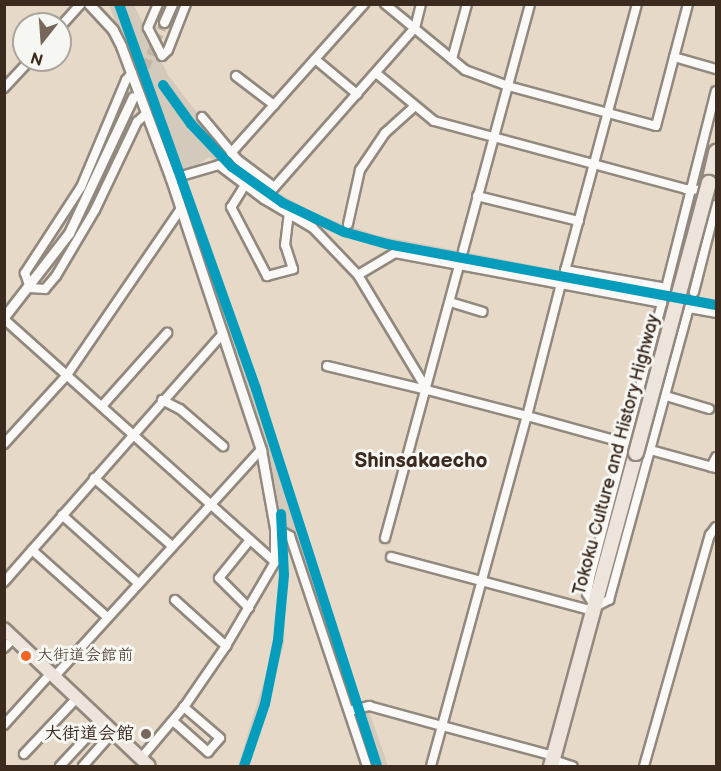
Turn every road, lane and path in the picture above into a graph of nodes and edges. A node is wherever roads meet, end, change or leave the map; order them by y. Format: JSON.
{"nodes":[{"id":1,"x":89,"y":4,"type":"edge"},
{"id":2,"x":158,"y":4,"type":"edge"},
{"id":3,"x":172,"y":4,"type":"edge"},
{"id":4,"x":186,"y":4,"type":"edge"},
{"id":5,"x":364,"y":4,"type":"edge"},
{"id":6,"x":385,"y":4,"type":"edge"},
{"id":7,"x":421,"y":4,"type":"edge"},
{"id":8,"x":467,"y":4,"type":"edge"},
{"id":9,"x":530,"y":4,"type":"edge"},
{"id":10,"x":688,"y":4,"type":"edge"},
{"id":11,"x":635,"y":5,"type":"edge"},
{"id":12,"x":164,"y":22,"type":"tunnel mouth"},
{"id":13,"x":415,"y":28,"type":"junction"},
{"id":14,"x":674,"y":57,"type":"junction"},
{"id":15,"x":315,"y":59,"type":"junction"},
{"id":16,"x":452,"y":59,"type":"junction"},
{"id":17,"x":717,"y":69,"type":"edge"},
{"id":18,"x":19,"y":72,"type":"edge"},
{"id":19,"x":132,"y":73,"type":"junction"},
{"id":20,"x":375,"y":73,"type":"junction"},
{"id":21,"x":236,"y":76,"type":"dead end"},
{"id":22,"x":508,"y":86,"type":"junction"},
{"id":23,"x":4,"y":88,"type":"edge"},
{"id":24,"x":717,"y":91,"type":"edge"},
{"id":25,"x":357,"y":94,"type":"junction"},
{"id":26,"x":133,"y":97,"type":"tunnel mouth"},
{"id":27,"x":274,"y":105,"type":"junction"},
{"id":28,"x":415,"y":106,"type":"junction"},
{"id":29,"x":147,"y":113,"type":"junction"},
{"id":30,"x":609,"y":113,"type":"junction"},
{"id":31,"x":202,"y":117,"type":"dead end"},
{"id":32,"x":493,"y":136,"type":"junction"},
{"id":33,"x":717,"y":152,"type":"edge"},
{"id":34,"x":231,"y":153,"type":"junction"},
{"id":35,"x":595,"y":164,"type":"junction"},
{"id":36,"x":171,"y":179,"type":"junction"},
{"id":37,"x":245,"y":185,"type":"junction"},
{"id":38,"x":274,"y":187,"type":"junction"},
{"id":39,"x":692,"y":187,"type":"junction"},
{"id":40,"x":713,"y":187,"type":"edge"},
{"id":41,"x":477,"y":196,"type":"junction"},
{"id":42,"x":264,"y":199,"type":"junction"},
{"id":43,"x":717,"y":205,"type":"edge"},
{"id":44,"x":180,"y":210,"type":"junction"},
{"id":45,"x":289,"y":214,"type":"junction"},
{"id":46,"x":579,"y":221,"type":"junction"},
{"id":47,"x":348,"y":224,"type":"dead end"},
{"id":48,"x":464,"y":251,"type":"dead end"},
{"id":49,"x":459,"y":265,"type":"junction"},
{"id":50,"x":671,"y":267,"type":"junction"},
{"id":51,"x":699,"y":274,"type":"junction"},
{"id":52,"x":358,"y":275,"type":"junction"},
{"id":53,"x":561,"y":284,"type":"junction"},
{"id":54,"x":30,"y":288,"type":"junction"},
{"id":55,"x":694,"y":292,"type":"dead end"},
{"id":56,"x":450,"y":302,"type":"junction"},
{"id":57,"x":483,"y":312,"type":"dead end"},
{"id":58,"x":717,"y":313,"type":"edge"},
{"id":59,"x":4,"y":318,"type":"edge"},
{"id":60,"x":656,"y":324,"type":"junction"},
{"id":61,"x":683,"y":330,"type":"junction"},
{"id":62,"x":167,"y":333,"type":"dead end"},
{"id":63,"x":223,"y":334,"type":"junction"},
{"id":64,"x":327,"y":366,"type":"dead end"},
{"id":65,"x":67,"y":375,"type":"junction"},
{"id":66,"x":427,"y":390,"type":"junction"},
{"id":67,"x":666,"y":396,"type":"junction"},
{"id":68,"x":162,"y":400,"type":"junction"},
{"id":69,"x":102,"y":406,"type":"junction"},
{"id":70,"x":709,"y":409,"type":"dead end"},
{"id":71,"x":527,"y":416,"type":"junction"},
{"id":72,"x":133,"y":434,"type":"junction"},
{"id":73,"x":625,"y":441,"type":"junction"},
{"id":74,"x":4,"y":444,"type":"edge"},
{"id":75,"x":223,"y":446,"type":"dead end"},
{"id":76,"x":261,"y":450,"type":"junction"},
{"id":77,"x":653,"y":450,"type":"junction"},
{"id":78,"x":717,"y":457,"type":"edge"},
{"id":79,"x":714,"y":469,"type":"edge"},
{"id":80,"x":94,"y":478,"type":"junction"},
{"id":81,"x":210,"y":503,"type":"junction"},
{"id":82,"x":62,"y":515,"type":"junction"},
{"id":83,"x":717,"y":527,"type":"edge"},
{"id":84,"x":275,"y":528,"type":"junction"},
{"id":85,"x":385,"y":538,"type":"dead end"},
{"id":86,"x":250,"y":540,"type":"junction"},
{"id":87,"x":171,"y":546,"type":"junction"},
{"id":88,"x":32,"y":550,"type":"junction"},
{"id":89,"x":391,"y":557,"type":"dead end"},
{"id":90,"x":275,"y":562,"type":"junction"},
{"id":91,"x":482,"y":579,"type":"junction"},
{"id":92,"x":4,"y":582,"type":"edge"},
{"id":93,"x":138,"y":582,"type":"junction"},
{"id":94,"x":175,"y":600,"type":"dead end"},
{"id":95,"x":249,"y":608,"type":"junction"},
{"id":96,"x":594,"y":609,"type":"junction"},
{"id":97,"x":107,"y":617,"type":"junction"},
{"id":98,"x":4,"y":629,"type":"edge"},
{"id":99,"x":14,"y":638,"type":"junction"},
{"id":100,"x":226,"y":646,"type":"junction"},
{"id":101,"x":4,"y":648,"type":"edge"},
{"id":102,"x":53,"y":675,"type":"junction"},
{"id":103,"x":77,"y":698,"type":"junction"},
{"id":104,"x":184,"y":707,"type":"junction"},
{"id":105,"x":349,"y":711,"type":"junction"},
{"id":106,"x":102,"y":721,"type":"junction"},
{"id":107,"x":173,"y":721,"type":"junction"},
{"id":108,"x":4,"y":725,"type":"edge"},
{"id":109,"x":442,"y":726,"type":"junction"},
{"id":110,"x":113,"y":732,"type":"junction"},
{"id":111,"x":24,"y":754,"type":"dead end"},
{"id":112,"x":553,"y":761,"type":"edge"},
{"id":113,"x":145,"y":762,"type":"edge"},
{"id":114,"x":60,"y":766,"type":"edge"},
{"id":115,"x":83,"y":766,"type":"edge"},
{"id":116,"x":368,"y":766,"type":"edge"},
{"id":117,"x":431,"y":766,"type":"edge"},
{"id":118,"x":572,"y":766,"type":"edge"},
{"id":119,"x":644,"y":766,"type":"edge"}],
"edges":[{"from":1,"to":19,"type":"street"},
{"from":2,"to":4,"type":"street"},
{"from":3,"to":12,"type":"street"},
{"from":5,"to":15,"type":"street"},
{"from":6,"to":13,"type":"street"},
{"from":7,"to":13,"type":"street"},
{"from":8,"to":16,"type":"street"},
{"from":9,"to":22,"type":"street"},
{"from":10,"to":14,"type":"street"},
{"from":11,"to":30,"type":"street"},
{"from":13,"to":16,"type":"street"},
{"from":13,"to":20,"type":"street"},
{"from":14,"to":17,"type":"street"},
{"from":14,"to":30,"type":"street"},
{"from":15,"to":25,"type":"street"},
{"from":15,"to":27,"type":"street"},
{"from":16,"to":22,"type":"street"},
{"from":18,"to":23,"type":"street"},
{"from":19,"to":29,"type":"street"},
{"from":19,"to":54,"type":"street"},
{"from":20,"to":25,"type":"street"},
{"from":20,"to":28,"type":"street"},
{"from":21,"to":27,"type":"street"},
{"from":22,"to":30,"type":"street"},
{"from":22,"to":32,"type":"street"},
{"from":24,"to":39,"type":"street"},
{"from":25,"to":38,"type":"street"},
{"from":26,"to":54,"type":"street"},
{"from":27,"to":34,"type":"street"},
{"from":28,"to":32,"type":"street"},
{"from":28,"to":47,"type":"street"},
{"from":29,"to":36,"type":"street"},
{"from":29,"to":54,"type":"street"},
{"from":30,"to":35,"type":"street"},
{"from":31,"to":34,"type":"street"},
{"from":32,"to":35,"type":"street"},
{"from":32,"to":41,"type":"street"},
{"from":33,"to":40,"type":"highway","name":"Tokoku Culture and History Highway"},
{"from":34,"to":38,"type":"street"},
{"from":35,"to":39,"type":"street"},
{"from":35,"to":46,"type":"street"},
{"from":36,"to":37,"type":"street"},
{"from":36,"to":44,"type":"street"},
{"from":37,"to":42,"type":"street"},
{"from":37,"to":45,"type":"street"},
{"from":38,"to":42,"type":"street"},
{"from":39,"to":40,"type":"street"},
{"from":39,"to":50,"type":"street"},
{"from":40,"to":96,"type":"highway","name":"Tokoku Culture and History Highway","bridge":true},
{"from":41,"to":46,"type":"street"},
{"from":41,"to":48,"type":"street"},
{"from":42,"to":45,"type":"street"},
{"from":43,"to":51,"type":"street"},
{"from":44,"to":63,"type":"street"},
{"from":44,"to":65,"type":"street"},
{"from":45,"to":52,"type":"street"},
{"from":46,"to":50,"type":"street"},
{"from":49,"to":52,"type":"street"},
{"from":49,"to":53,"type":"street"},
{"from":49,"to":56,"type":"street"},
{"from":50,"to":51,"type":"street"},
{"from":51,"to":55,"type":"street"},
{"from":52,"to":66,"type":"street"},
{"from":53,"to":60,"type":"street"},
{"from":53,"to":71,"type":"street"},
{"from":54,"to":59,"type":"street"},
{"from":56,"to":57,"type":"street"},
{"from":56,"to":66,"type":"street"},
{"from":58,"to":61,"type":"street"},
{"from":59,"to":65,"type":"street"},
{"from":60,"to":61,"type":"street"},
{"from":60,"to":73,"type":"street"},
{"from":61,"to":67,"type":"street"},
{"from":62,"to":69,"type":"street"},
{"from":63,"to":68,"type":"street"},
{"from":63,"to":76,"type":"street"},
{"from":64,"to":66,"type":"street"},
{"from":65,"to":69,"type":"street"},
{"from":65,"to":74,"type":"street"},
{"from":66,"to":71,"type":"street"},
{"from":66,"to":85,"type":"street"},
{"from":67,"to":70,"type":"street"},
{"from":67,"to":77,"type":"street"},
{"from":68,"to":72,"type":"street"},
{"from":68,"to":75,"type":"street"},
{"from":69,"to":72,"type":"street"},
{"from":71,"to":73,"type":"street"},
{"from":71,"to":91,"type":"street"},
{"from":72,"to":80,"type":"street"},
{"from":72,"to":81,"type":"street"},
{"from":73,"to":77,"type":"street"},
{"from":73,"to":96,"type":"street"},
{"from":76,"to":81,"type":"street"},
{"from":76,"to":84,"type":"street"},
{"from":77,"to":79,"type":"street"},
{"from":77,"to":96,"type":"street"},
{"from":78,"to":79,"type":"street"},
{"from":80,"to":82,"type":"street"},
{"from":80,"to":87,"type":"street"},
{"from":81,"to":86,"type":"street"},
{"from":81,"to":87,"type":"street"},
{"from":82,"to":88,"type":"street"},
{"from":82,"to":93,"type":"street"},
{"from":83,"to":119,"type":"street"},
{"from":84,"to":90,"type":"street"},
{"from":84,"to":105,"type":"street"},
{"from":86,"to":90,"type":"street"},
{"from":86,"to":95,"type":"street"},
{"from":87,"to":93,"type":"street"},
{"from":88,"to":92,"type":"street"},
{"from":88,"to":97,"type":"street"},
{"from":89,"to":91,"type":"street"},
{"from":90,"to":95,"type":"street"},
{"from":91,"to":96,"type":"street"},
{"from":91,"to":109,"type":"street"},
{"from":93,"to":97,"type":"street"},
{"from":94,"to":100,"type":"street"},
{"from":95,"to":100,"type":"street"},
{"from":96,"to":112,"type":"highway","name":"Tokoku Culture and History Highway"},
{"from":97,"to":102,"type":"street"},
{"from":98,"to":99,"type":"main road"},
{"from":99,"to":101,"type":"street"},
{"from":99,"to":102,"type":"main road"},
{"from":100,"to":104,"type":"street"},
{"from":102,"to":103,"type":"main road"},
{"from":102,"to":108,"type":"street"},
{"from":103,"to":106,"type":"main road"},
{"from":103,"to":111,"type":"street"},
{"from":104,"to":107,"type":"street"},
{"from":104,"to":107,"type":"street"},
{"from":105,"to":109,"type":"street"},
{"from":105,"to":116,"type":"street"},
{"from":106,"to":110,"type":"main road"},
{"from":106,"to":114,"type":"street"},
{"from":107,"to":113,"type":"street"},
{"from":109,"to":112,"type":"street"},
{"from":109,"to":117,"type":"street"},
{"from":110,"to":113,"type":"main road"},
{"from":110,"to":115,"type":"street"},
{"from":112,"to":118,"type":"street"}]}
